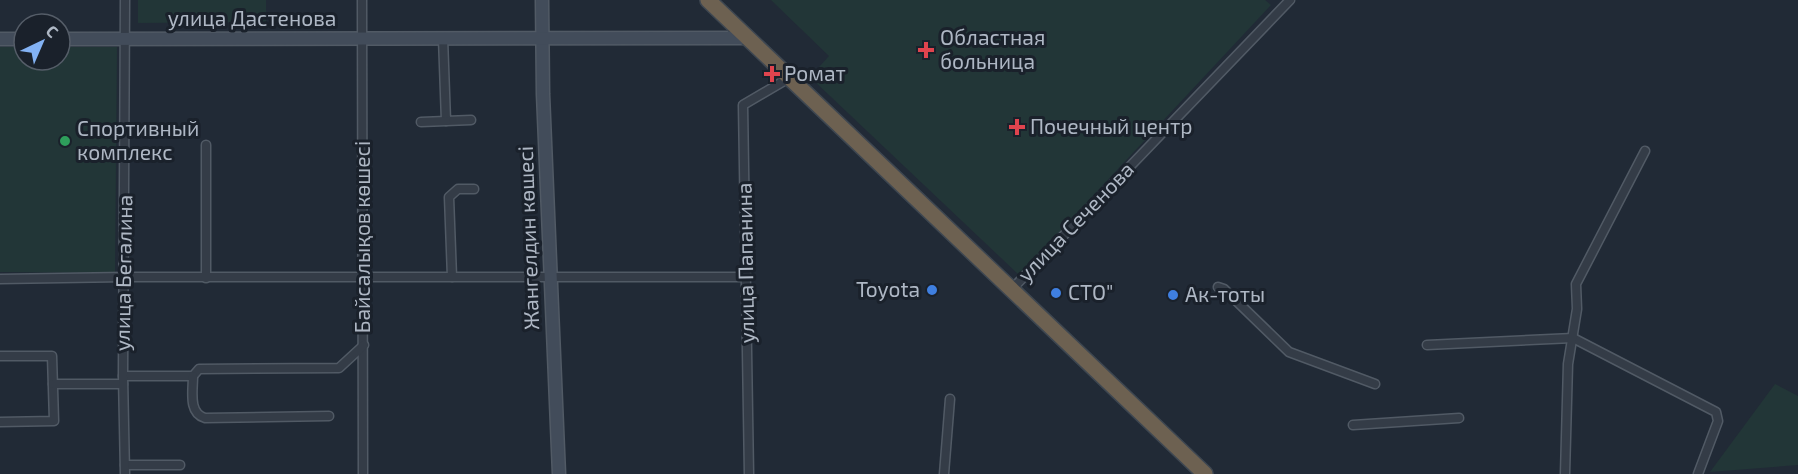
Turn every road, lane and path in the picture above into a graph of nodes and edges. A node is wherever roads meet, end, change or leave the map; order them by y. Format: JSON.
{"nodes":[{"id":1,"x":125,"y":0,"type":"edge"},
{"id":2,"x":362,"y":0,"type":"edge"},
{"id":3,"x":542,"y":0,"type":"edge"},
{"id":4,"x":708,"y":0,"type":"edge"},
{"id":5,"x":1290,"y":0,"type":"edge"},
{"id":6,"x":544,"y":37,"type":"junction"},
{"id":7,"x":443,"y":38,"type":"junction"},
{"id":8,"x":747,"y":38,"type":"junction"},
{"id":9,"x":72,"y":39,"type":"edge"},
{"id":10,"x":126,"y":39,"type":"junction"},
{"id":11,"x":362,"y":39,"type":"junction"},
{"id":12,"x":789,"y":78,"type":"junction"},
{"id":13,"x":471,"y":120,"type":"dead end"},
{"id":14,"x":446,"y":121,"type":"junction"},
{"id":15,"x":421,"y":122,"type":"dead end"},
{"id":16,"x":206,"y":145,"type":"dead end"},
{"id":17,"x":1645,"y":151,"type":"dead end"},
{"id":18,"x":474,"y":189,"type":"dead end"},
{"id":19,"x":747,"y":276,"type":"junction"},
{"id":20,"x":125,"y":277,"type":"junction"},
{"id":21,"x":452,"y":277,"type":"junction"},
{"id":22,"x":550,"y":277,"type":"junction"},
{"id":23,"x":207,"y":278,"type":"junction"},
{"id":24,"x":364,"y":278,"type":"junction"},
{"id":25,"x":0,"y":279,"type":"edge"},
{"id":26,"x":1218,"y":287,"type":"dead end"},
{"id":27,"x":1013,"y":288,"type":"junction"},
{"id":28,"x":1573,"y":338,"type":"junction"},
{"id":29,"x":364,"y":345,"type":"junction"},
{"id":30,"x":1427,"y":345,"type":"dead end"},
{"id":31,"x":0,"y":356,"type":"edge"},
{"id":32,"x":193,"y":376,"type":"junction"},
{"id":33,"x":123,"y":380,"type":"junction"},
{"id":34,"x":53,"y":384,"type":"junction"},
{"id":35,"x":1375,"y":384,"type":"dead end"},
{"id":36,"x":950,"y":399,"type":"dead end"},
{"id":37,"x":329,"y":416,"type":"dead end"},
{"id":38,"x":1459,"y":418,"type":"dead end"},
{"id":39,"x":0,"y":422,"type":"edge"},
{"id":40,"x":1353,"y":425,"type":"dead end"},
{"id":41,"x":1168,"y":437,"type":"junction"},
{"id":42,"x":180,"y":465,"type":"dead end"},
{"id":43,"x":125,"y":469,"type":"edge"},
{"id":44,"x":363,"y":474,"type":"edge"},
{"id":45,"x":558,"y":474,"type":"edge"},
{"id":46,"x":749,"y":474,"type":"edge"},
{"id":47,"x":944,"y":474,"type":"edge"},
{"id":48,"x":1189,"y":474,"type":"edge"},
{"id":49,"x":1205,"y":474,"type":"edge"},
{"id":50,"x":1565,"y":474,"type":"edge"},
{"id":51,"x":1698,"y":474,"type":"edge"}],
"edges":[{"from":1,"to":10,"type":"street","name":"улица Бегалина"},
{"from":2,"to":11,"type":"street","name":"Байсалықов көшесі"},
{"from":3,"to":6,"type":"street","name":"Жангелдин көшесі"},
{"from":4,"to":8,"type":"highway"},
{"from":5,"to":27,"type":"street","name":"улица Сеченова"},
{"from":6,"to":7,"type":"street","name":"улица Дастенова"},
{"from":6,"to":8,"type":"street","name":"улица Дастенова"},
{"from":6,"to":22,"type":"street","name":"Жангелдин көшесі"},
{"from":7,"to":11,"type":"street","name":"улица Дастенова"},
{"from":7,"to":14,"type":"street"},
{"from":8,"to":12,"type":"highway"},
{"from":9,"to":10,"type":"street","name":"улица Дастенова"},
{"from":10,"to":11,"type":"street","name":"улица Дастенова"},
{"from":10,"to":20,"type":"street","name":"улица Бегалина"},
{"from":11,"to":24,"type":"street","name":"Байсалықов көшесі"},
{"from":12,"to":19,"type":"street","name":"улица Папанина"},
{"from":12,"to":27,"type":"highway"},
{"from":13,"to":14,"type":"street"},
{"from":14,"to":15,"type":"street"},
{"from":16,"to":23,"type":"street"},
{"from":17,"to":28,"type":"street"},
{"from":18,"to":21,"type":"street"},
{"from":19,"to":22,"type":"street"},
{"from":19,"to":46,"type":"street","name":"улица Папанина"},
{"from":20,"to":23,"type":"street"},
{"from":20,"to":25,"type":"street"},
{"from":20,"to":33,"type":"street","name":"улица Бегалина"},
{"from":21,"to":22,"type":"street"},
{"from":21,"to":24,"type":"street"},
{"from":22,"to":45,"type":"street","name":"Жангелдин көшесі"},
{"from":23,"to":24,"type":"street"},
{"from":24,"to":29,"type":"street","name":"Байсалықов көшесі"},
{"from":26,"to":35,"type":"street"},
{"from":27,"to":41,"type":"highway"},
{"from":28,"to":30,"type":"street"},
{"from":28,"to":50,"type":"street"},
{"from":28,"to":51,"type":"street"},
{"from":29,"to":32,"type":"street"},
{"from":29,"to":44,"type":"street","name":"Байсалықов көшесі"},
{"from":31,"to":34,"type":"street"},
{"from":32,"to":33,"type":"street"},
{"from":32,"to":37,"type":"street"},
{"from":33,"to":34,"type":"street"},
{"from":33,"to":43,"type":"street","name":"улица Бегалина"},
{"from":34,"to":39,"type":"street"},
{"from":36,"to":47,"type":"street"},
{"from":38,"to":40,"type":"street"},
{"from":41,"to":48,"type":"highway"},
{"from":41,"to":49,"type":"highway"},
{"from":42,"to":43,"type":"street"}]}
